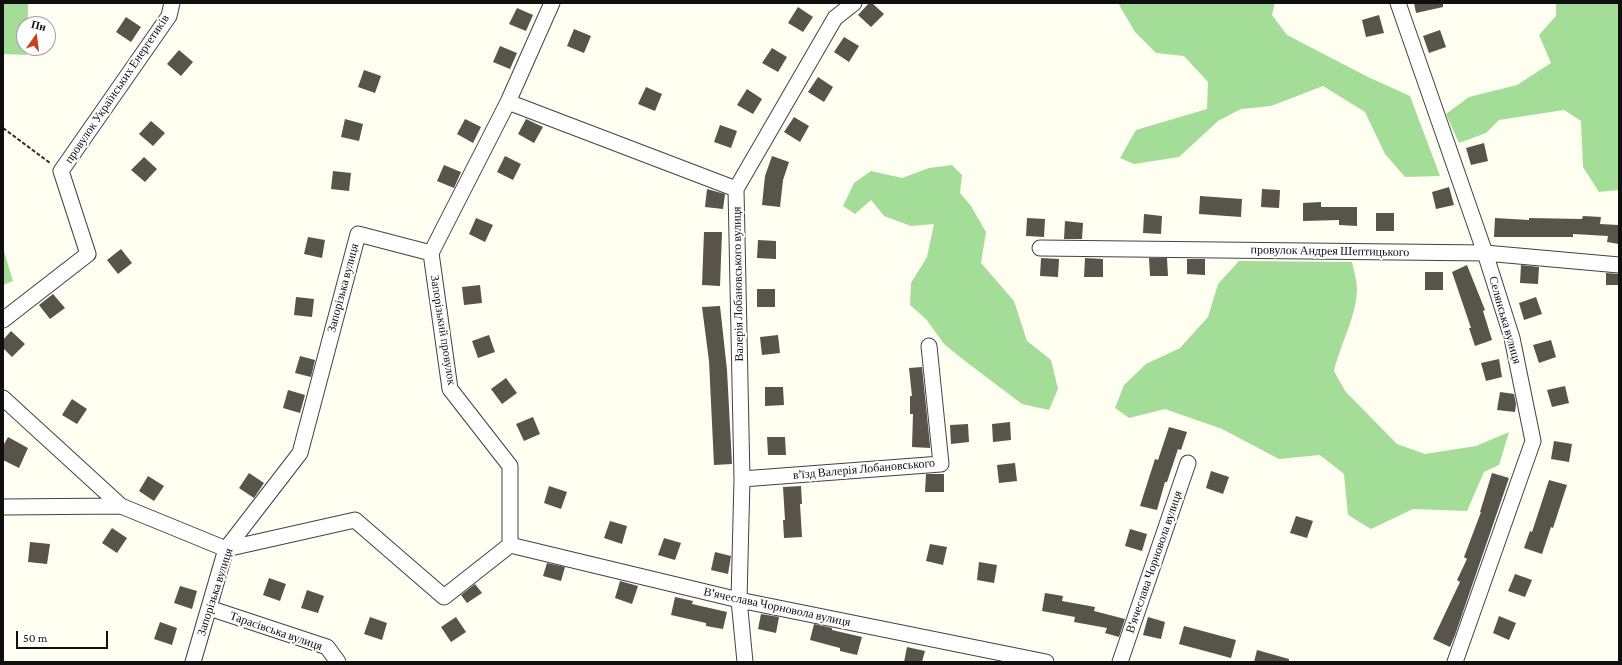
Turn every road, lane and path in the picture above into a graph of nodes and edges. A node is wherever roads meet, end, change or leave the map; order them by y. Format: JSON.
{"nodes":[{"id":1,"x":172,"y":3,"type":"edge"},
{"id":2,"x":552,"y":3,"type":"edge"},
{"id":3,"x":854,"y":3,"type":"edge"},
{"id":4,"x":1398,"y":3,"type":"edge"},
{"id":5,"x":508,"y":102,"type":"junction"},
{"id":6,"x":3,"y":128,"type":"edge"},
{"id":7,"x":61,"y":171,"type":"junction"},
{"id":8,"x":736,"y":190,"type":"junction"},
{"id":9,"x":1040,"y":248,"type":"dead end"},
{"id":10,"x":431,"y":253,"type":"junction"},
{"id":11,"x":1485,"y":253,"type":"junction"},
{"id":12,"x":1619,"y":264,"type":"edge"},
{"id":13,"x":3,"y":320,"type":"edge"},
{"id":14,"x":929,"y":346,"type":"dead end"},
{"id":15,"x":3,"y":398,"type":"edge"},
{"id":16,"x":1188,"y":463,"type":"dead end"},
{"id":17,"x":742,"y":479,"type":"junction"},
{"id":18,"x":3,"y":506,"type":"edge"},
{"id":19,"x":121,"y":506,"type":"junction"},
{"id":20,"x":510,"y":545,"type":"junction"},
{"id":21,"x":226,"y":549,"type":"junction"},
{"id":22,"x":739,"y":600,"type":"junction"},
{"id":23,"x":209,"y":608,"type":"junction"},
{"id":24,"x":193,"y":662,"type":"edge"},
{"id":25,"x":338,"y":662,"type":"edge"},
{"id":26,"x":745,"y":662,"type":"edge"},
{"id":27,"x":1046,"y":662,"type":"edge"},
{"id":28,"x":1120,"y":662,"type":"edge"},
{"id":29,"x":1455,"y":662,"type":"edge"}],
"edges":[{"from":1,"to":7,"type":"street","name":"провулок Українських Енергетиків"},
{"from":2,"to":5,"type":"street"},
{"from":3,"to":8,"type":"street","name":"Валерія Лобановського вулиця"},
{"from":4,"to":11,"type":"street","name":"Селянська вулиця"},
{"from":5,"to":8,"type":"street"},
{"from":5,"to":10,"type":"street"},
{"from":6,"to":7,"type":"path"},
{"from":7,"to":13,"type":"street","name":"провулок Українських Енергетиків"},
{"from":8,"to":17,"type":"street","name":"Валерія Лобановського вулиця"},
{"from":9,"to":11,"type":"street","name":"провулок Андрея Шептицького"},
{"from":10,"to":20,"type":"street","name":"Запорізький провулок"},
{"from":10,"to":21,"type":"street","name":"Запорізька вулиця"},
{"from":11,"to":12,"type":"street","name":"провулок Андрея Шептицького"},
{"from":11,"to":29,"type":"street","name":"Селянська вулиця"},
{"from":14,"to":17,"type":"street","name":"в’їзд Валерія Лобановського"},
{"from":15,"to":19,"type":"street"},
{"from":16,"to":28,"type":"street","name":"В'ячеслава Чорновола вулиця"},
{"from":17,"to":22,"type":"street","name":"Валерія Лобановського вулиця"},
{"from":18,"to":19,"type":"street"},
{"from":19,"to":21,"type":"street"},
{"from":20,"to":21,"type":"street"},
{"from":20,"to":22,"type":"street","name":"В'ячеслава Чорновола вулиця"},
{"from":21,"to":23,"type":"street","name":"Запорізька вулиця"},
{"from":22,"to":26,"type":"street","name":"Валерія Лобановського вулиця"},
{"from":22,"to":27,"type":"street","name":"В'ячеслава Чорновола вулиця"},
{"from":23,"to":24,"type":"street","name":"Запорізька вулиця"},
{"from":23,"to":25,"type":"street","name":"Тарасівська вулиця"}]}
